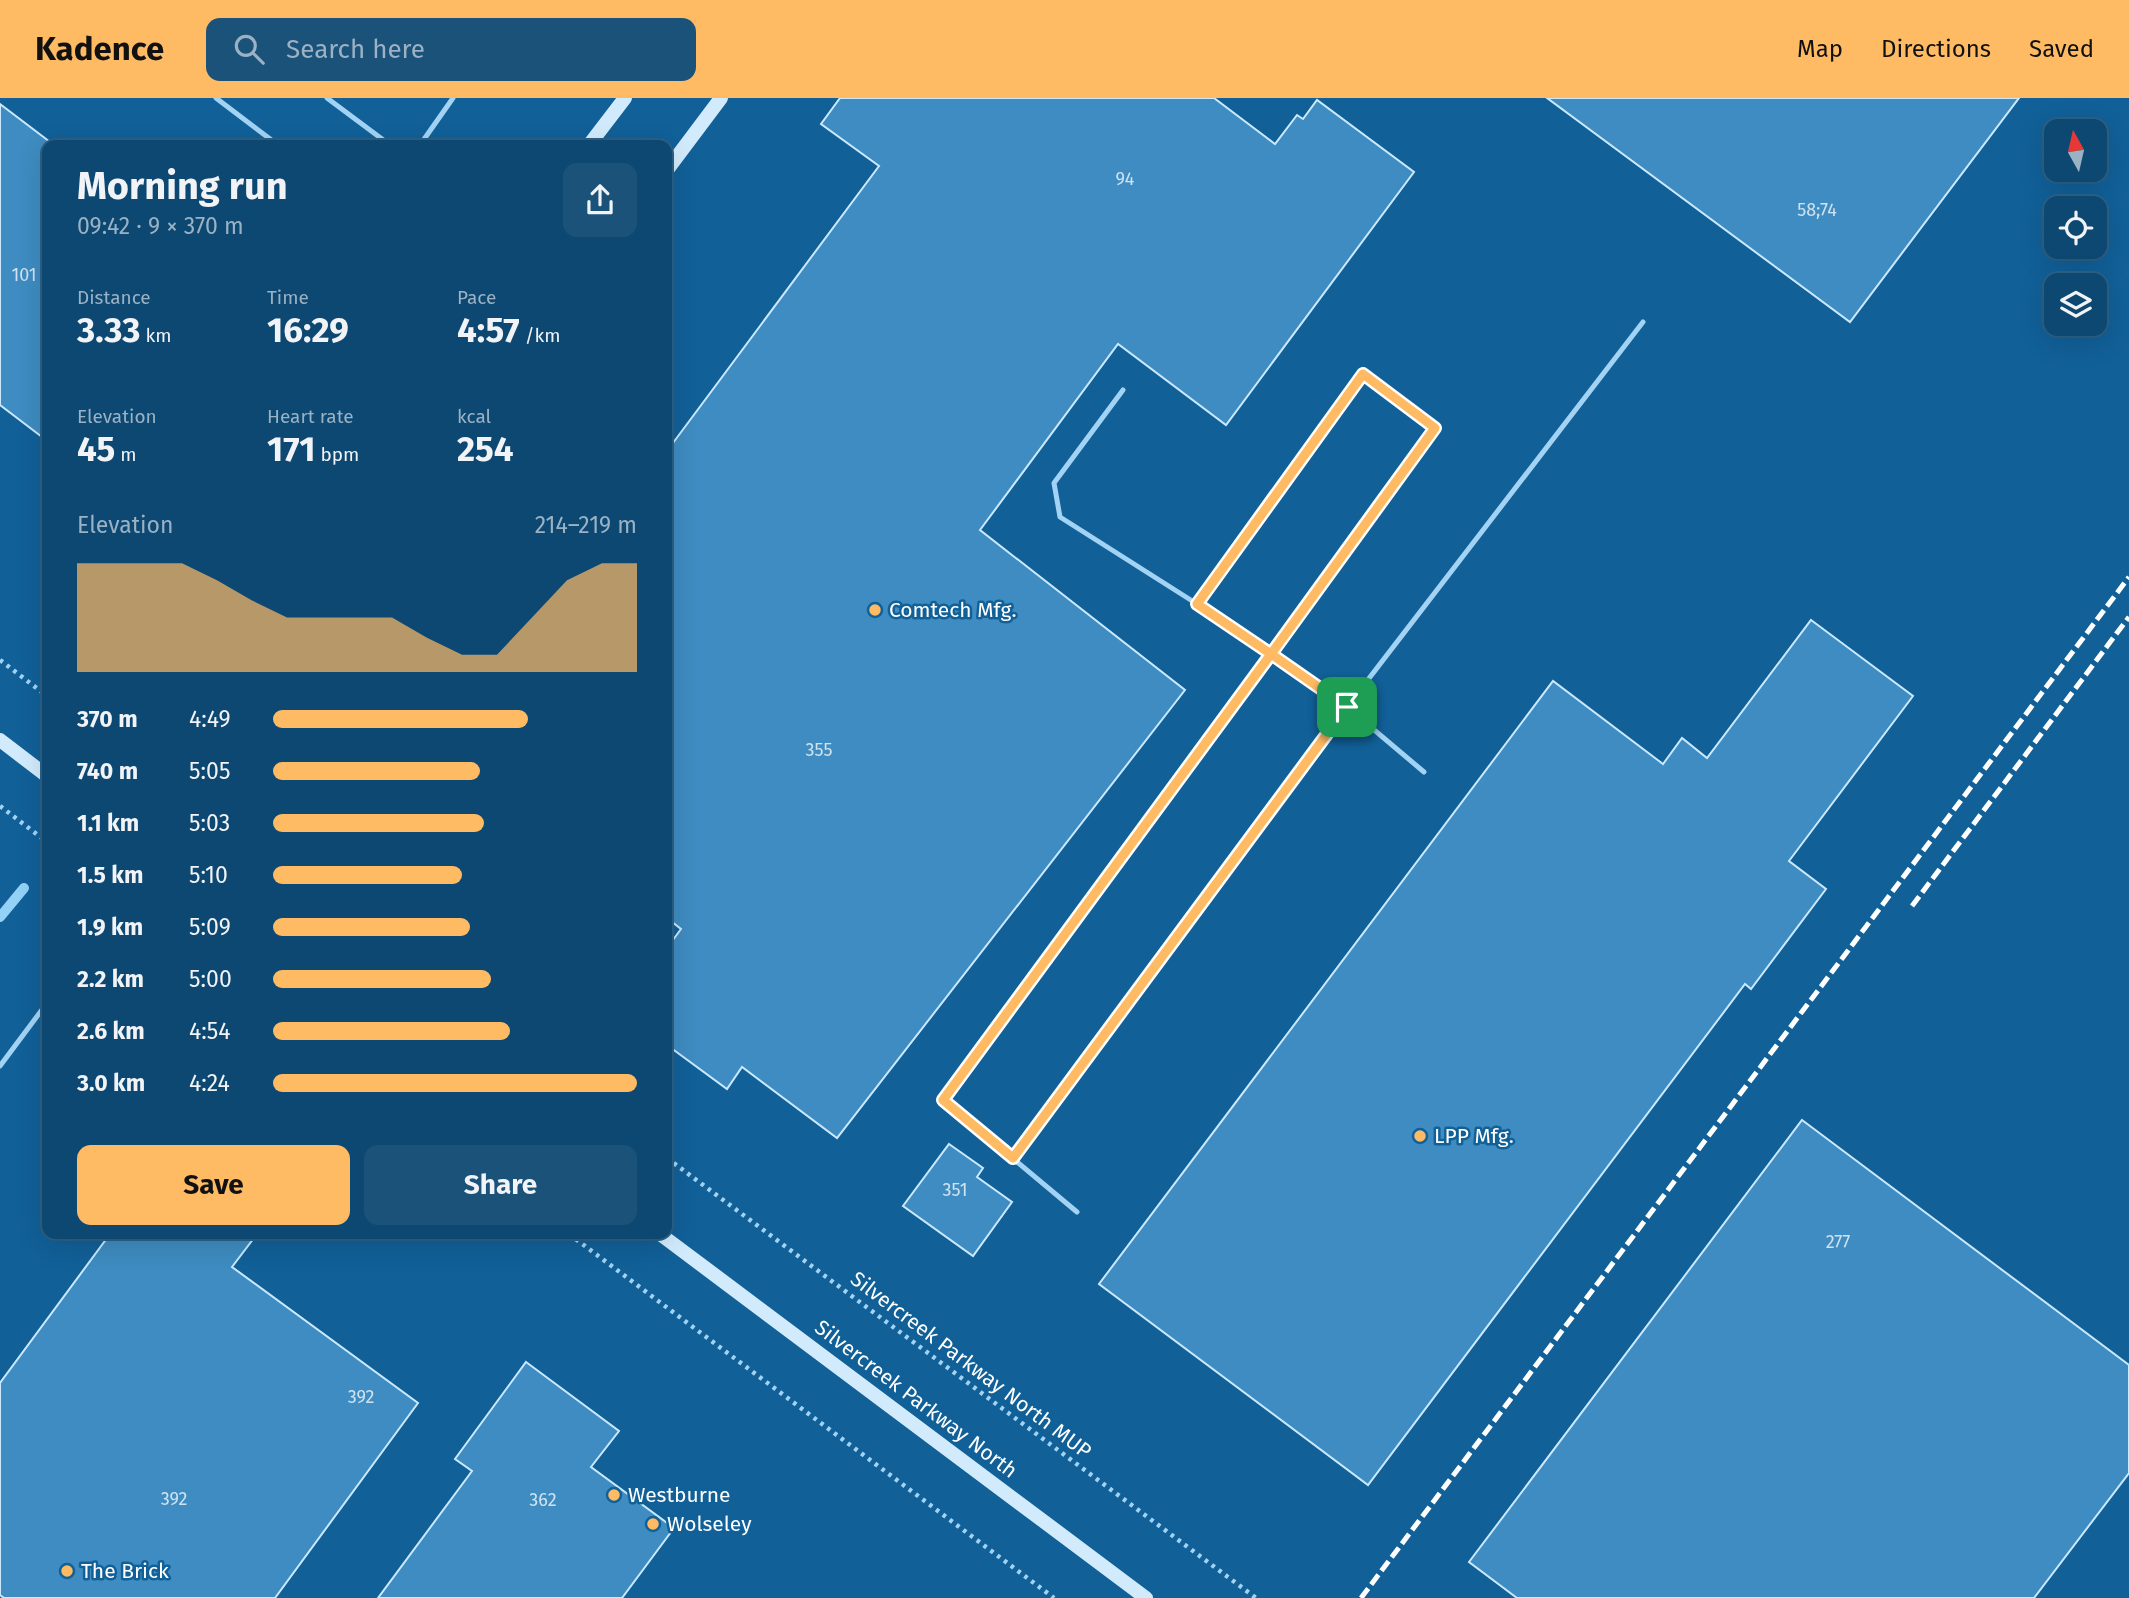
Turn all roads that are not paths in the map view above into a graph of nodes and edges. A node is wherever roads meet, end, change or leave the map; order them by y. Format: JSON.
{"nodes":[{"id":1,"x":216,"y":98,"type":"edge"},
{"id":2,"x":327,"y":98,"type":"edge"},
{"id":3,"x":453,"y":98,"type":"edge"},
{"id":4,"x":625,"y":98,"type":"edge"},
{"id":5,"x":721,"y":98,"type":"edge"},
{"id":6,"x":271,"y":140,"type":"edge"},
{"id":7,"x":383,"y":140,"type":"edge"},
{"id":8,"x":424,"y":140,"type":"edge"},
{"id":9,"x":593,"y":140,"type":"edge"},
{"id":10,"x":672,"y":163,"type":"edge"},
{"id":11,"x":1643,"y":322,"type":"dead end"},
{"id":12,"x":1123,"y":390,"type":"dead end"},
{"id":13,"x":1197,"y":604,"type":"junction"},
{"id":14,"x":1271,"y":654,"type":"junction"},
{"id":15,"x":1347,"y":707,"type":"junction"},
{"id":16,"x":0,"y":741,"type":"edge"},
{"id":17,"x":42,"y":772,"type":"edge"},
{"id":18,"x":1424,"y":772,"type":"dead end"},
{"id":19,"x":42,"y":1010,"type":"edge"},
{"id":20,"x":0,"y":1066,"type":"edge"},
{"id":21,"x":1013,"y":1158,"type":"junction"},
{"id":22,"x":1077,"y":1212,"type":"dead end"},
{"id":23,"x":667,"y":1239,"type":"edge"},
{"id":24,"x":1146,"y":1598,"type":"edge"}],
"edges":[{"from":1,"to":6,"type":"lane"},
{"from":2,"to":7,"type":"lane"},
{"from":3,"to":8,"type":"lane"},
{"from":4,"to":9,"type":"main road"},
{"from":5,"to":10,"type":"main road"},
{"from":11,"to":15,"type":"lane"},
{"from":12,"to":13,"type":"lane"},
{"from":13,"to":14,"type":"lane"},
{"from":13,"to":14,"type":"lane"},
{"from":14,"to":15,"type":"lane"},
{"from":14,"to":21,"type":"lane"},
{"from":15,"to":18,"type":"lane"},
{"from":15,"to":21,"type":"lane"},
{"from":16,"to":17,"type":"main road"},
{"from":19,"to":20,"type":"lane"},
{"from":21,"to":22,"type":"lane"},
{"from":23,"to":24,"type":"main road","name":"Silvercreek Parkway North"}]}
